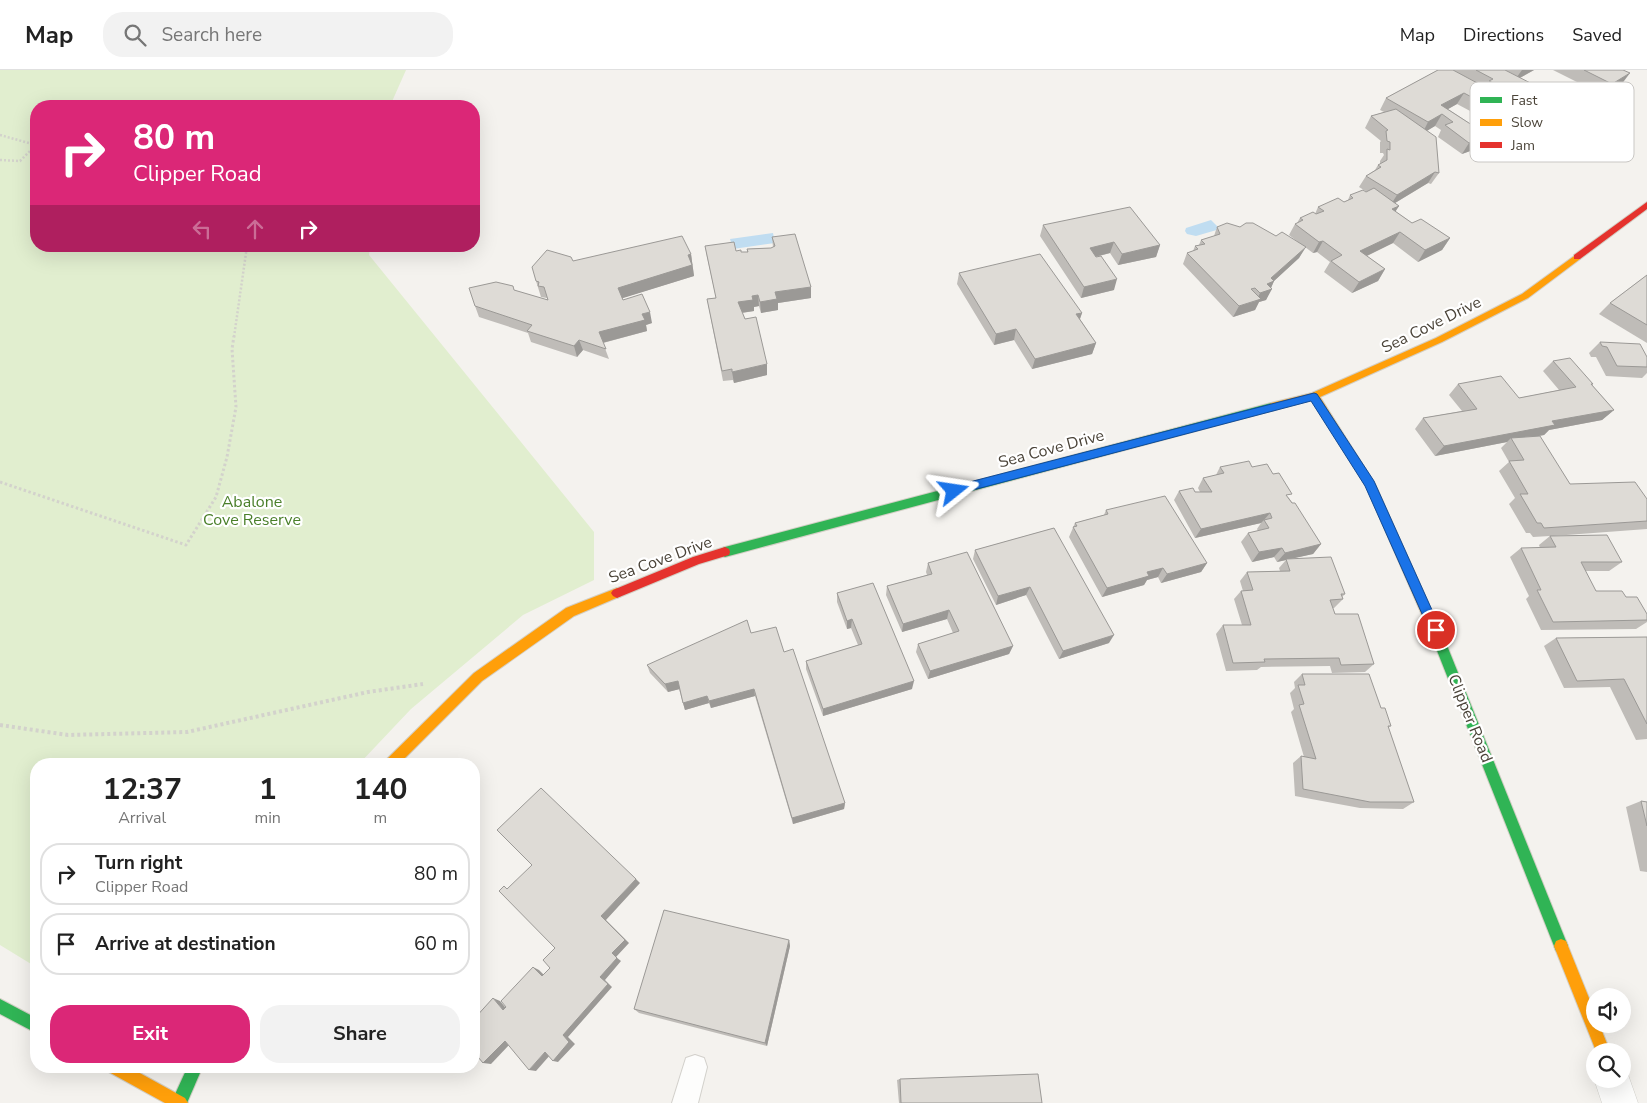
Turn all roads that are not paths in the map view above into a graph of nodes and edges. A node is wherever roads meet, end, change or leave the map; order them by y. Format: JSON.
{"nodes":[{"id":1,"x":1646,"y":206,"type":"edge"},
{"id":2,"x":1314,"y":396,"type":"junction"},
{"id":3,"x":396,"y":758,"type":"edge"},
{"id":4,"x":0,"y":1006,"type":"edge"},
{"id":5,"x":30,"y":1023,"type":"edge"},
{"id":6,"x":1600,"y":1043,"type":"edge"},
{"id":7,"x":695,"y":1068,"type":"dead end"},
{"id":8,"x":125,"y":1073,"type":"edge"},
{"id":9,"x":193,"y":1073,"type":"edge"},
{"id":10,"x":1615,"y":1088,"type":"edge"},
{"id":11,"x":179,"y":1103,"type":"edge"},
{"id":12,"x":685,"y":1103,"type":"edge"},
{"id":13,"x":1620,"y":1103,"type":"edge"}],
"edges":[{"from":1,"to":2,"type":"street","name":"Sea Cove Drive"},
{"from":2,"to":3,"type":"street","name":"Sea Cove Drive"},
{"from":2,"to":6,"type":"street","name":"Clipper Road"},
{"from":4,"to":5,"type":"street"},
{"from":7,"to":12,"type":"lane"},
{"from":8,"to":11,"type":"street"},
{"from":9,"to":11,"type":"street"},
{"from":10,"to":13,"type":"street"}]}
